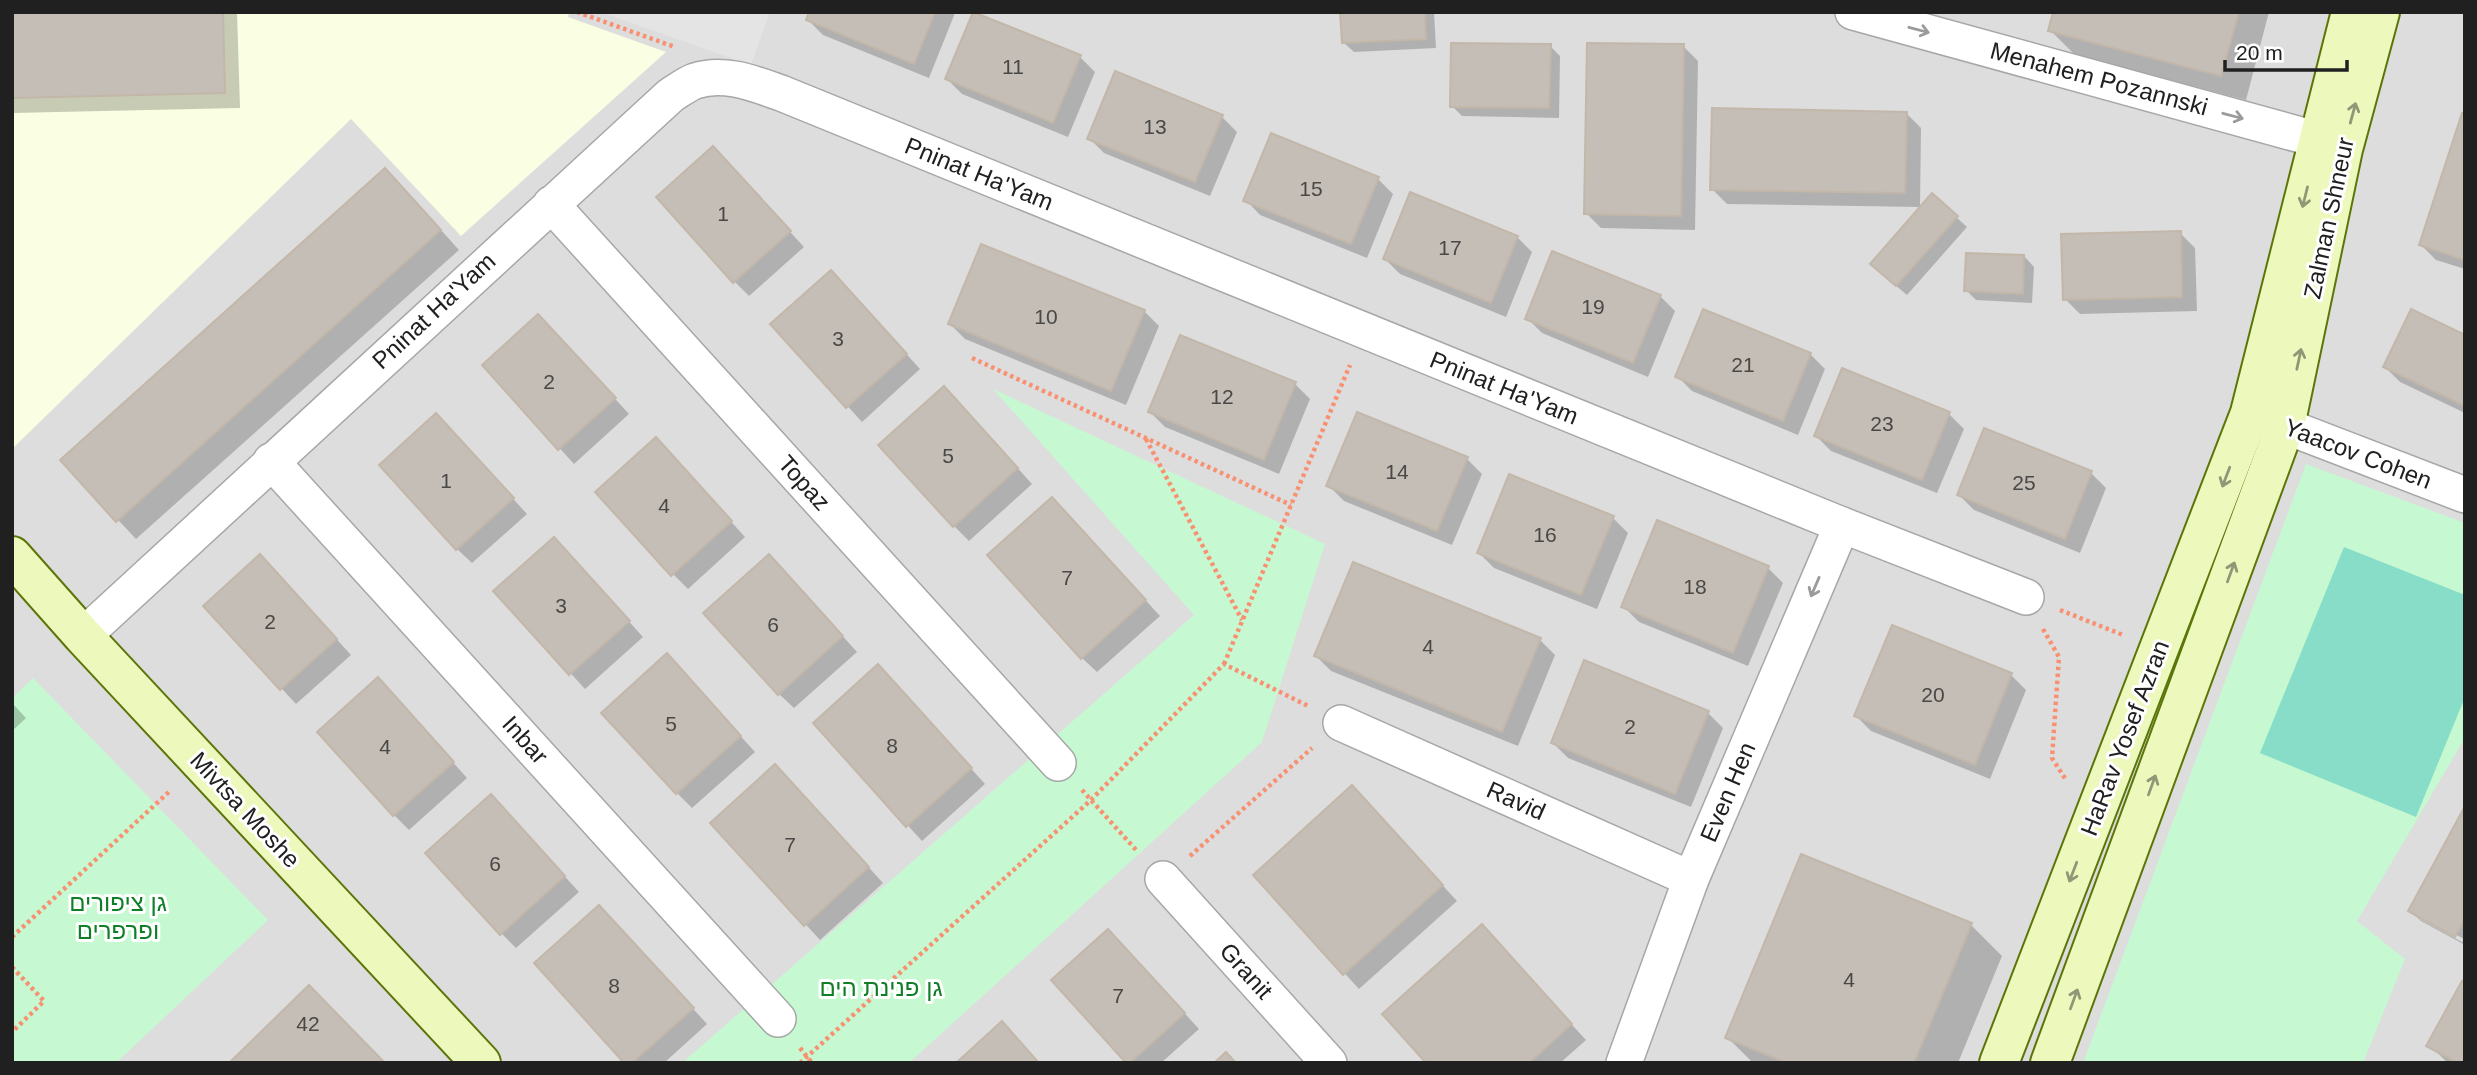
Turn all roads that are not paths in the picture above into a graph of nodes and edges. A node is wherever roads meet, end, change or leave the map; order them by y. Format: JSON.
{"nodes":[{"id":1,"x":1853,"y":12,"type":"edge"},
{"id":2,"x":2351,"y":12,"type":"edge"},
{"id":3,"x":2380,"y":12,"type":"edge"},
{"id":4,"x":2331,"y":144,"type":"junction"},
{"id":5,"x":551,"y":204,"type":"junction"},
{"id":6,"x":2267,"y":420,"type":"junction"},
{"id":7,"x":271,"y":461,"type":"junction"},
{"id":8,"x":2465,"y":495,"type":"edge"},
{"id":9,"x":1842,"y":524,"type":"junction"},
{"id":10,"x":12,"y":555,"type":"edge"},
{"id":11,"x":2026,"y":597,"type":"road end"},
{"id":12,"x":83,"y":636,"type":"junction"},
{"id":13,"x":1341,"y":723,"type":"road end"},
{"id":14,"x":1058,"y":763,"type":"road end"},
{"id":15,"x":1691,"y":879,"type":"junction"},
{"id":16,"x":1163,"y":880,"type":"road end"},
{"id":17,"x":778,"y":1019,"type":"dead end"},
{"id":18,"x":481,"y":1063,"type":"edge"},
{"id":19,"x":1329,"y":1063,"type":"edge"},
{"id":20,"x":1624,"y":1063,"type":"edge"},
{"id":21,"x":1999,"y":1063,"type":"edge"},
{"id":22,"x":2050,"y":1063,"type":"edge"}],
"edges":[{"from":1,"to":4,"type":"street","name":"Menahem Pozannski","one_way":true},
{"from":2,"to":4,"type":"street","name":"Zalman Shneur"},
{"from":4,"to":3,"type":"street","name":"Zalman Shneur","one_way":true},
{"from":4,"to":6,"type":"street","name":"Zalman Shneur"},
{"from":5,"to":7,"type":"street","name":"Pninat Ha'Yam"},
{"from":5,"to":9,"type":"street","name":"Pninat Ha'Yam"},
{"from":5,"to":14,"type":"street","name":"Topaz"},
{"from":6,"to":8,"type":"street","name":"Yaacov Cohen"},
{"from":6,"to":21,"type":"street","name":"HaRav Yosef Azran","one_way":true},
{"from":22,"to":6,"type":"street","name":"HaRav Yosef Azran","one_way":true},
{"from":7,"to":12,"type":"street","name":"Pninat Ha'Yam"},
{"from":7,"to":17,"type":"street","name":"Inbar"},
{"from":9,"to":11,"type":"street","name":"Pninat Ha'Yam"},
{"from":9,"to":15,"type":"street","name":"Even Hen","one_way":true},
{"from":10,"to":12,"type":"street","name":"Mivtsa Moshe"},
{"from":12,"to":18,"type":"street","name":"Mivtsa Moshe"},
{"from":13,"to":15,"type":"street","name":"Ravid"},
{"from":15,"to":20,"type":"street","name":"Even Hen"},
{"from":16,"to":19,"type":"street","name":"Granit"}]}
